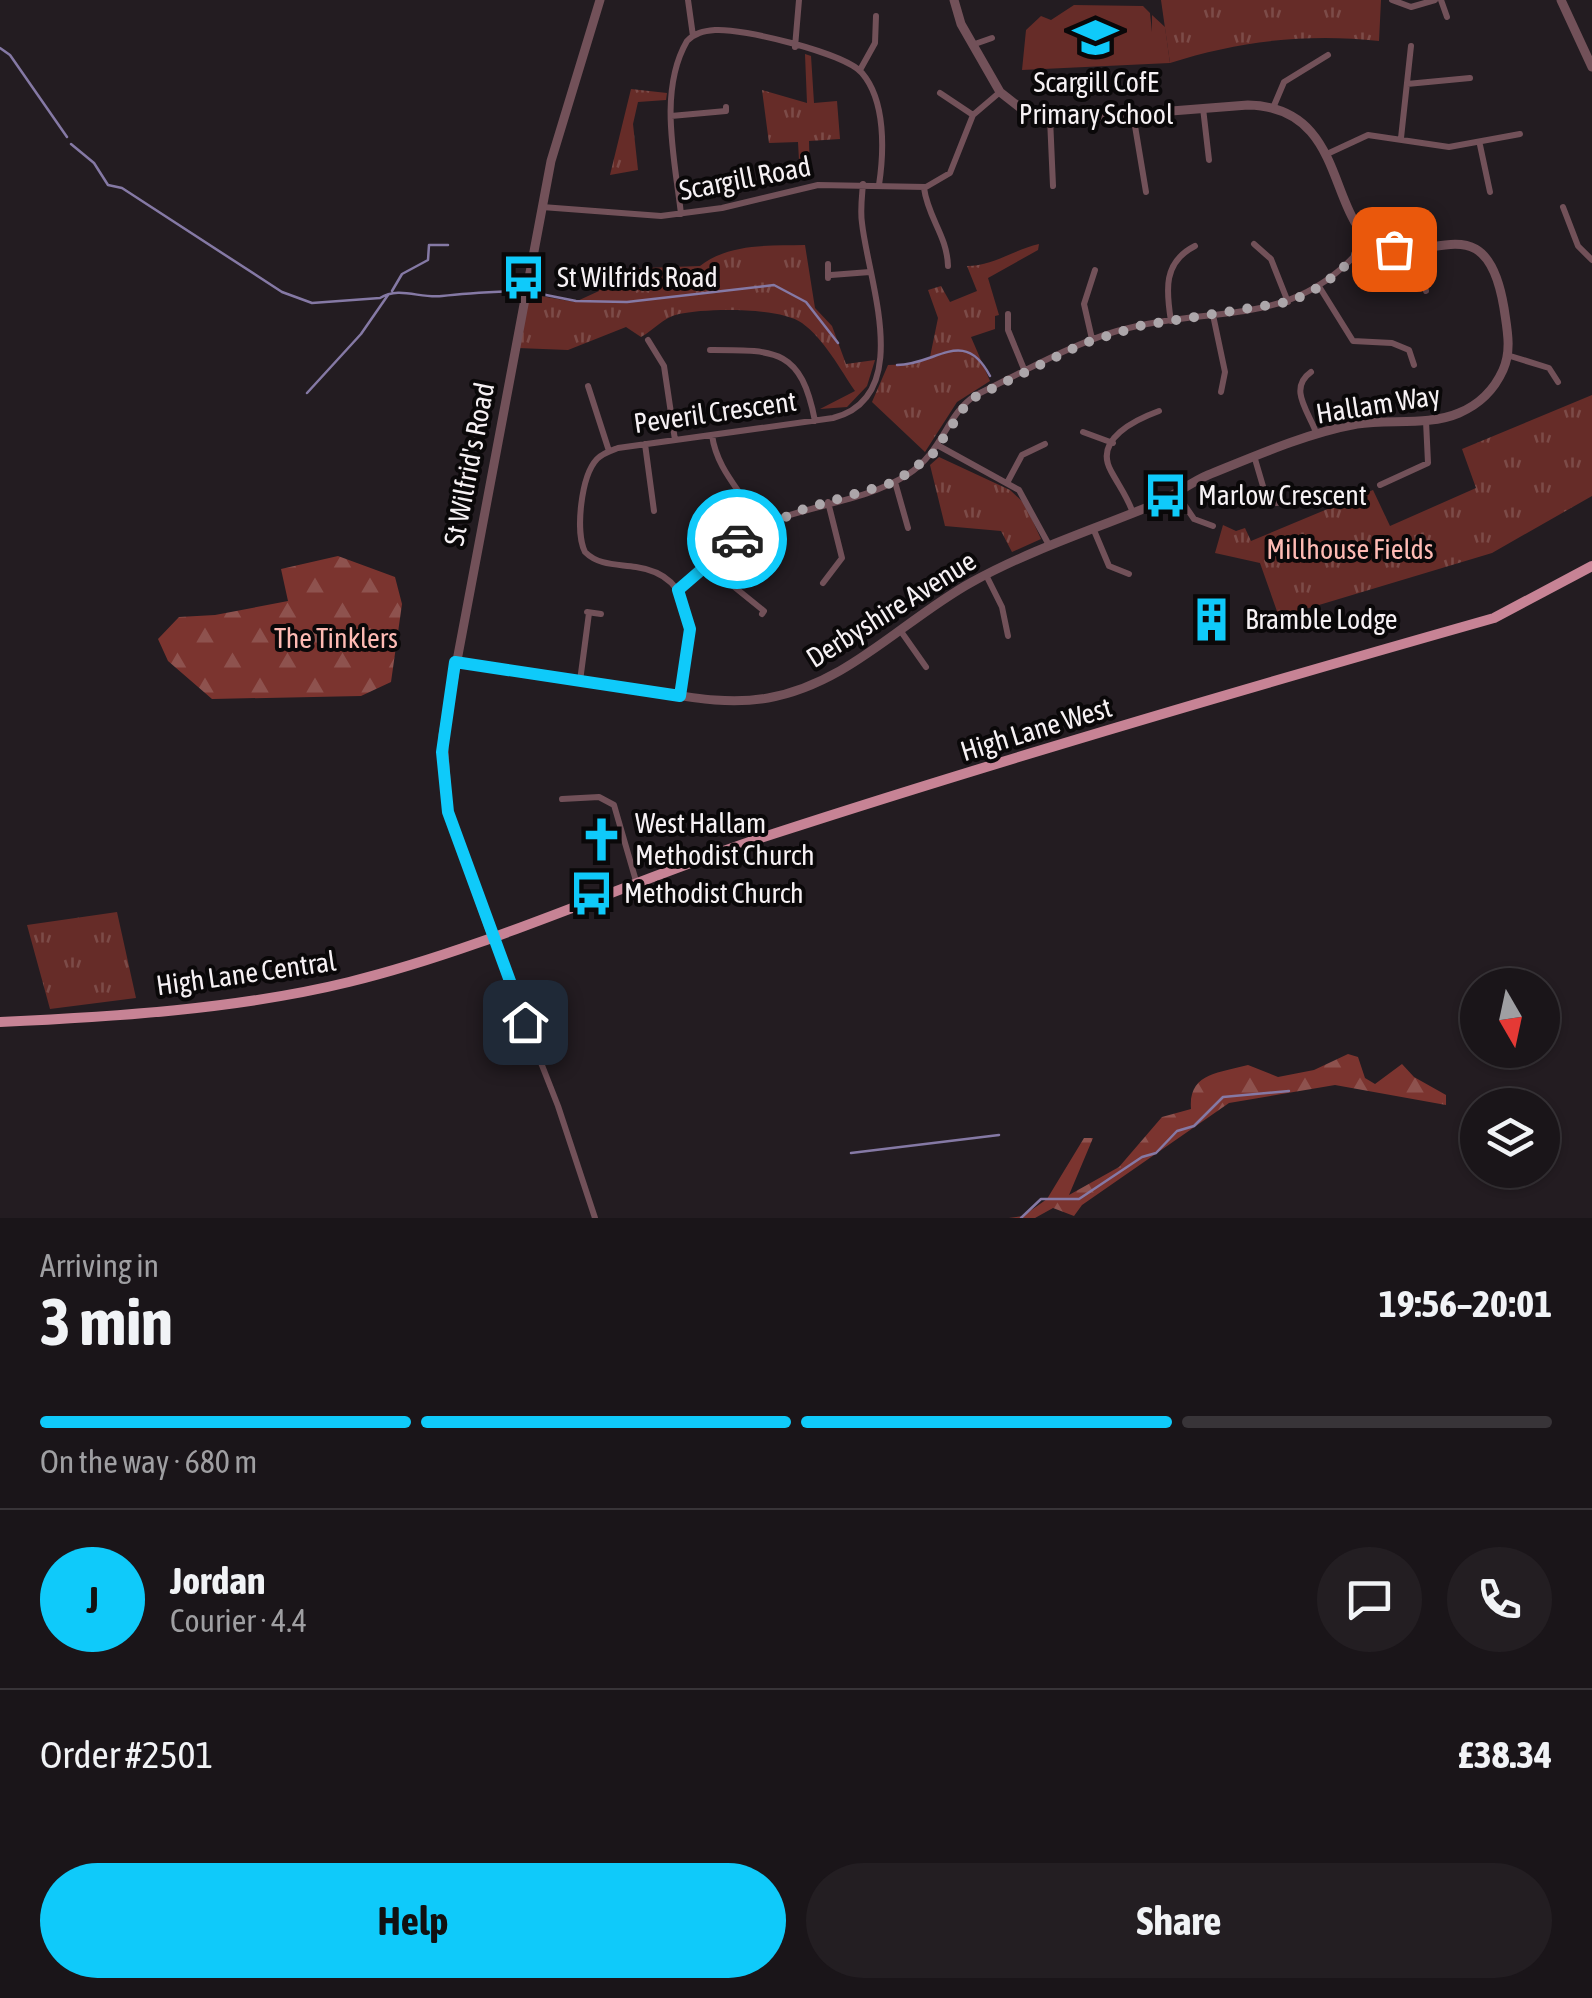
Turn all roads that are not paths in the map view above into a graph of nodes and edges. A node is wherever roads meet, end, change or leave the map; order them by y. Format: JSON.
{"nodes":[{"id":1,"x":600,"y":0,"type":"edge"},
{"id":2,"x":688,"y":0,"type":"edge"},
{"id":3,"x":799,"y":0,"type":"edge"},
{"id":4,"x":954,"y":0,"type":"edge"},
{"id":5,"x":1392,"y":0,"type":"edge"},
{"id":6,"x":1438,"y":0,"type":"edge"},
{"id":7,"x":1561,"y":0,"type":"edge"},
{"id":8,"x":1447,"y":17,"type":"dead end"},
{"id":9,"x":874,"y":21,"type":"dead end"},
{"id":10,"x":693,"y":36,"type":"junction"},
{"id":11,"x":992,"y":38,"type":"dead end"},
{"id":12,"x":972,"y":45,"type":"junction"},
{"id":13,"x":1411,"y":46,"type":"dead end"},
{"id":14,"x":795,"y":47,"type":"junction"},
{"id":15,"x":1328,"y":55,"type":"dead end"},
{"id":16,"x":1592,"y":68,"type":"edge"},
{"id":17,"x":860,"y":70,"type":"junction"},
{"id":18,"x":1470,"y":78,"type":"dead end"},
{"id":19,"x":1406,"y":84,"type":"junction"},
{"id":20,"x":940,"y":92,"type":"dead end"},
{"id":21,"x":1000,"y":92,"type":"junction"},
{"id":22,"x":726,"y":106,"type":"dead end"},
{"id":23,"x":1203,"y":108,"type":"junction"},
{"id":24,"x":1273,"y":108,"type":"junction"},
{"id":25,"x":1133,"y":114,"type":"junction"},
{"id":26,"x":671,"y":116,"type":"junction"},
{"id":27,"x":973,"y":116,"type":"junction"},
{"id":28,"x":1050,"y":118,"type":"junction"},
{"id":29,"x":1520,"y":134,"type":"dead end"},
{"id":30,"x":1400,"y":138,"type":"junction"},
{"id":31,"x":1480,"y":145,"type":"junction"},
{"id":32,"x":1327,"y":154,"type":"junction"},
{"id":33,"x":1209,"y":160,"type":"dead end"},
{"id":34,"x":863,"y":184,"type":"junction"},
{"id":35,"x":880,"y":186,"type":"junction"},
{"id":36,"x":1053,"y":186,"type":"dead end"},
{"id":37,"x":924,"y":188,"type":"junction"},
{"id":38,"x":1146,"y":192,"type":"dead end"},
{"id":39,"x":1490,"y":192,"type":"dead end"},
{"id":40,"x":542,"y":207,"type":"junction"},
{"id":41,"x":1563,"y":207,"type":"dead end"},
{"id":42,"x":681,"y":214,"type":"junction"},
{"id":43,"x":1369,"y":239,"type":"junction"},
{"id":44,"x":1190,"y":246,"type":"dead end"},
{"id":45,"x":1260,"y":246,"type":"dead end"},
{"id":46,"x":1413,"y":248,"type":"junction"},
{"id":47,"x":1592,"y":260,"type":"edge"},
{"id":48,"x":828,"y":264,"type":"dead end"},
{"id":49,"x":948,"y":266,"type":"dead end"},
{"id":50,"x":870,"y":272,"type":"junction"},
{"id":51,"x":1090,"y":274,"type":"dead end"},
{"id":52,"x":1320,"y":288,"type":"junction"},
{"id":53,"x":1426,"y":291,"type":"dead end"},
{"id":54,"x":1288,"y":302,"type":"junction"},
{"id":55,"x":1213,"y":315,"type":"junction"},
{"id":56,"x":1005,"y":319,"type":"dead end"},
{"id":57,"x":1171,"y":320,"type":"junction"},
{"id":58,"x":648,"y":340,"type":"dead end"},
{"id":59,"x":1092,"y":340,"type":"junction"},
{"id":60,"x":710,"y":350,"type":"dead end"},
{"id":61,"x":1507,"y":356,"type":"junction"},
{"id":62,"x":1414,"y":365,"type":"dead end"},
{"id":63,"x":1312,"y":372,"type":"dead end"},
{"id":64,"x":1026,"y":374,"type":"junction"},
{"id":65,"x":1558,"y":375,"type":"dead end"},
{"id":66,"x":588,"y":385,"type":"dead end"},
{"id":67,"x":1225,"y":388,"type":"dead end"},
{"id":68,"x":1159,"y":412,"type":"dead end"},
{"id":69,"x":1426,"y":419,"type":"junction"},
{"id":70,"x":815,"y":421,"type":"junction"},
{"id":71,"x":1083,"y":432,"type":"dead end"},
{"id":72,"x":712,"y":435,"type":"junction"},
{"id":73,"x":1317,"y":435,"type":"junction"},
{"id":74,"x":675,"y":440,"type":"junction"},
{"id":75,"x":1113,"y":443,"type":"junction"},
{"id":76,"x":645,"y":444,"type":"junction"},
{"id":77,"x":1045,"y":444,"type":"dead end"},
{"id":78,"x":939,"y":446,"type":"junction"},
{"id":79,"x":609,"y":451,"type":"junction"},
{"id":80,"x":1255,"y":460,"type":"junction"},
{"id":81,"x":895,"y":482,"type":"junction"},
{"id":82,"x":1007,"y":482,"type":"junction"},
{"id":83,"x":1380,"y":485,"type":"dead end"},
{"id":84,"x":1177,"y":494,"type":"junction"},
{"id":85,"x":828,"y":502,"type":"junction"},
{"id":86,"x":1281,"y":505,"type":"dead end"},
{"id":87,"x":654,"y":511,"type":"dead end"},
{"id":88,"x":1134,"y":513,"type":"junction"},
{"id":89,"x":760,"y":526,"type":"junction"},
{"id":90,"x":1214,"y":526,"type":"dead end"},
{"id":91,"x":908,"y":528,"type":"dead end"},
{"id":92,"x":1093,"y":528,"type":"junction"},
{"id":93,"x":1049,"y":546,"type":"junction"},
{"id":94,"x":706,"y":564,"type":"junction"},
{"id":95,"x":1592,"y":566,"type":"edge"},
{"id":96,"x":1129,"y":574,"type":"dead end"},
{"id":97,"x":986,"y":575,"type":"junction"},
{"id":98,"x":823,"y":583,"type":"dead end"},
{"id":99,"x":678,"y":590,"type":"junction"},
{"id":100,"x":602,"y":614,"type":"dead end"},
{"id":101,"x":762,"y":614,"type":"dead end"},
{"id":102,"x":900,"y":630,"type":"junction"},
{"id":103,"x":1008,"y":636,"type":"dead end"},
{"id":104,"x":455,"y":662,"type":"junction"},
{"id":105,"x":926,"y":667,"type":"dead end"},
{"id":106,"x":580,"y":682,"type":"junction"},
{"id":107,"x":680,"y":696,"type":"junction"},
{"id":108,"x":562,"y":799,"type":"dead end"},
{"id":109,"x":636,"y":881,"type":"junction"},
{"id":110,"x":492,"y":936,"type":"junction"},
{"id":111,"x":0,"y":1022,"type":"edge"},
{"id":112,"x":594,"y":1218,"type":"edge"}],
"edges":[{"from":1,"to":40,"type":"street","name":"St Wilfrid's Road"},
{"from":2,"to":10,"type":"street"},
{"from":3,"to":14,"type":"street"},
{"from":4,"to":12,"type":"street"},
{"from":5,"to":6,"type":"street"},
{"from":6,"to":8,"type":"street"},
{"from":7,"to":16,"type":"street"},
{"from":9,"to":17,"type":"street"},
{"from":10,"to":14,"type":"street"},
{"from":10,"to":26,"type":"street"},
{"from":11,"to":12,"type":"street"},
{"from":12,"to":21,"type":"street"},
{"from":13,"to":19,"type":"street"},
{"from":14,"to":17,"type":"street"},
{"from":15,"to":24,"type":"street"},
{"from":17,"to":35,"type":"street"},
{"from":18,"to":19,"type":"street"},
{"from":19,"to":30,"type":"street"},
{"from":20,"to":27,"type":"street"},
{"from":21,"to":27,"type":"street"},
{"from":21,"to":28,"type":"street"},
{"from":22,"to":26,"type":"street"},
{"from":23,"to":24,"type":"street"},
{"from":23,"to":25,"type":"street"},
{"from":23,"to":33,"type":"street"},
{"from":24,"to":32,"type":"street"},
{"from":25,"to":28,"type":"street"},
{"from":25,"to":38,"type":"street"},
{"from":26,"to":42,"type":"street"},
{"from":27,"to":37,"type":"street"},
{"from":28,"to":36,"type":"street"},
{"from":29,"to":31,"type":"street"},
{"from":30,"to":31,"type":"street"},
{"from":30,"to":32,"type":"street"},
{"from":31,"to":39,"type":"street"},
{"from":32,"to":43,"type":"street"},
{"from":34,"to":35,"type":"street","name":"Scargill Road"},
{"from":34,"to":42,"type":"street","name":"Scargill Road"},
{"from":34,"to":50,"type":"street","name":"Peveril Crescent"},
{"from":35,"to":37,"type":"street","name":"Scargill Road"},
{"from":37,"to":49,"type":"street"},
{"from":40,"to":42,"type":"street","name":"Scargill Road"},
{"from":40,"to":104,"type":"street","name":"St Wilfrid's Road"},
{"from":41,"to":47,"type":"street"},
{"from":43,"to":46,"type":"street"},
{"from":43,"to":52,"type":"street"},
{"from":44,"to":57,"type":"street"},
{"from":45,"to":54,"type":"street"},
{"from":46,"to":53,"type":"street"},
{"from":46,"to":61,"type":"street"},
{"from":48,"to":50,"type":"street"},
{"from":50,"to":70,"type":"street","name":"Peveril Crescent"},
{"from":51,"to":59,"type":"street"},
{"from":52,"to":54,"type":"street"},
{"from":52,"to":62,"type":"street"},
{"from":54,"to":55,"type":"street"},
{"from":55,"to":57,"type":"street"},
{"from":55,"to":67,"type":"street"},
{"from":56,"to":64,"type":"street"},
{"from":57,"to":59,"type":"street"},
{"from":58,"to":74,"type":"street"},
{"from":59,"to":64,"type":"street"},
{"from":60,"to":70,"type":"street"},
{"from":61,"to":65,"type":"street"},
{"from":61,"to":69,"type":"street","name":"Hallam Way"},
{"from":63,"to":73,"type":"street"},
{"from":64,"to":78,"type":"street"},
{"from":66,"to":79,"type":"street"},
{"from":68,"to":75,"type":"street"},
{"from":69,"to":73,"type":"street","name":"Hallam Way"},
{"from":69,"to":83,"type":"street"},
{"from":70,"to":72,"type":"street","name":"Peveril Crescent"},
{"from":71,"to":75,"type":"street"},
{"from":72,"to":74,"type":"street","name":"Peveril Crescent"},
{"from":72,"to":89,"type":"street"},
{"from":73,"to":80,"type":"street","name":"Hallam Way"},
{"from":74,"to":76,"type":"street","name":"Peveril Crescent"},
{"from":75,"to":88,"type":"street"},
{"from":76,"to":79,"type":"street","name":"Peveril Crescent"},
{"from":76,"to":87,"type":"street"},
{"from":77,"to":82,"type":"street"},
{"from":78,"to":81,"type":"street"},
{"from":78,"to":82,"type":"street"},
{"from":79,"to":99,"type":"street","name":"Peveril Crescent"},
{"from":80,"to":84,"type":"street","name":"Hallam Way"},
{"from":80,"to":86,"type":"street"},
{"from":81,"to":85,"type":"street"},
{"from":81,"to":91,"type":"street"},
{"from":82,"to":93,"type":"street"},
{"from":84,"to":88,"type":"street","name":"Hallam Way"},
{"from":84,"to":90,"type":"street"},
{"from":85,"to":89,"type":"street"},
{"from":85,"to":98,"type":"street"},
{"from":88,"to":92,"type":"street","name":"Hallam Way"},
{"from":89,"to":94,"type":"street"},
{"from":92,"to":93,"type":"street","name":"Hallam Way"},
{"from":92,"to":96,"type":"street"},
{"from":93,"to":97,"type":"street","name":"Derbyshire Avenue"},
{"from":94,"to":99,"type":"street"},
{"from":94,"to":101,"type":"street"},
{"from":95,"to":109,"type":"main road","name":"High Lane West"},
{"from":97,"to":102,"type":"street","name":"Derbyshire Avenue"},
{"from":97,"to":103,"type":"street"},
{"from":99,"to":107,"type":"street"},
{"from":100,"to":106,"type":"street"},
{"from":102,"to":105,"type":"street"},
{"from":102,"to":107,"type":"street","name":"Derbyshire Avenue"},
{"from":104,"to":106,"type":"street","name":"Derbyshire Avenue"},
{"from":104,"to":110,"type":"street","name":"St Wilfrid's Road"},
{"from":106,"to":107,"type":"street","name":"Derbyshire Avenue"},
{"from":108,"to":109,"type":"street"},
{"from":109,"to":110,"type":"main road","name":"High Lane West"},
{"from":110,"to":111,"type":"main road","name":"High Lane Central"},
{"from":110,"to":112,"type":"street"}]}
